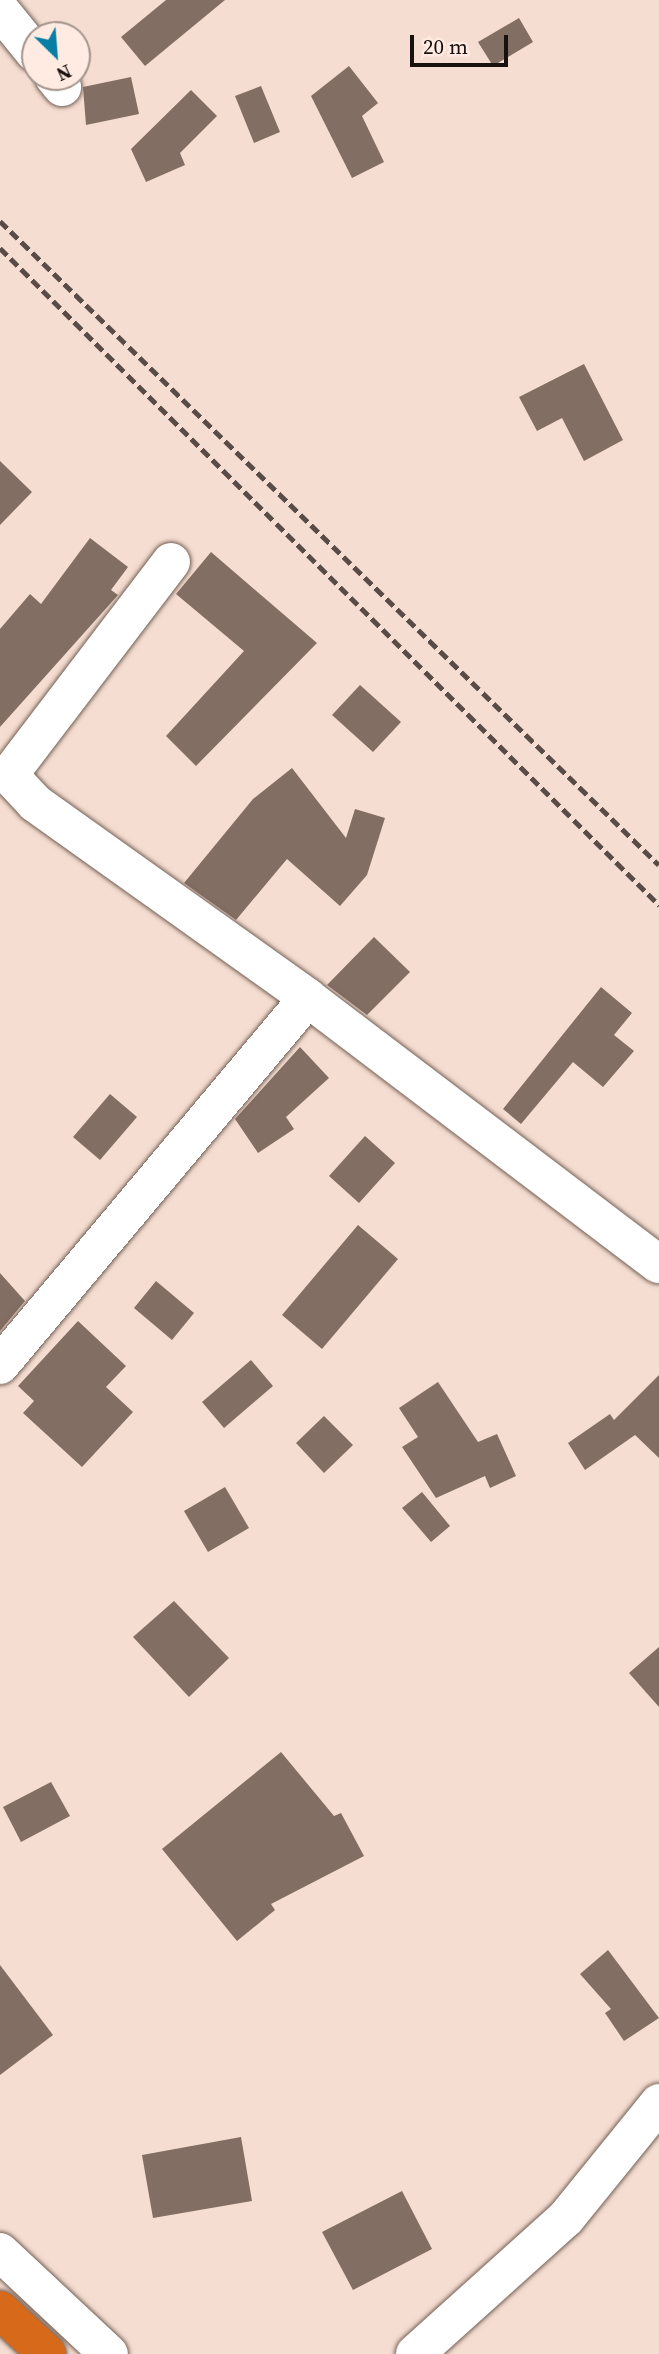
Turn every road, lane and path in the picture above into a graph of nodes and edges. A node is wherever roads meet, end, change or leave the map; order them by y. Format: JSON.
{"nodes":[{"id":1,"x":0,"y":10,"type":"edge"},
{"id":2,"x":21,"y":36,"type":"edge"},
{"id":3,"x":171,"y":562,"type":"dead end"},
{"id":4,"x":308,"y":998,"type":"junction"},
{"id":5,"x":659,"y":1264,"type":"edge"},
{"id":6,"x":0,"y":1365,"type":"edge"},
{"id":7,"x":659,"y":2103,"type":"edge"},
{"id":8,"x":0,"y":2252,"type":"edge"},
{"id":9,"x":0,"y":2310,"type":"edge"},
{"id":10,"x":47,"y":2354,"type":"edge"},
{"id":11,"x":109,"y":2354,"type":"edge"},
{"id":12,"x":415,"y":2354,"type":"edge"}],
"edges":[{"from":1,"to":2,"type":"street"},
{"from":3,"to":4,"type":"street"},
{"from":4,"to":5,"type":"street"},
{"from":4,"to":6,"type":"street"},
{"from":7,"to":12,"type":"street"},
{"from":8,"to":11,"type":"street"},
{"from":9,"to":10,"type":"highway"}]}
